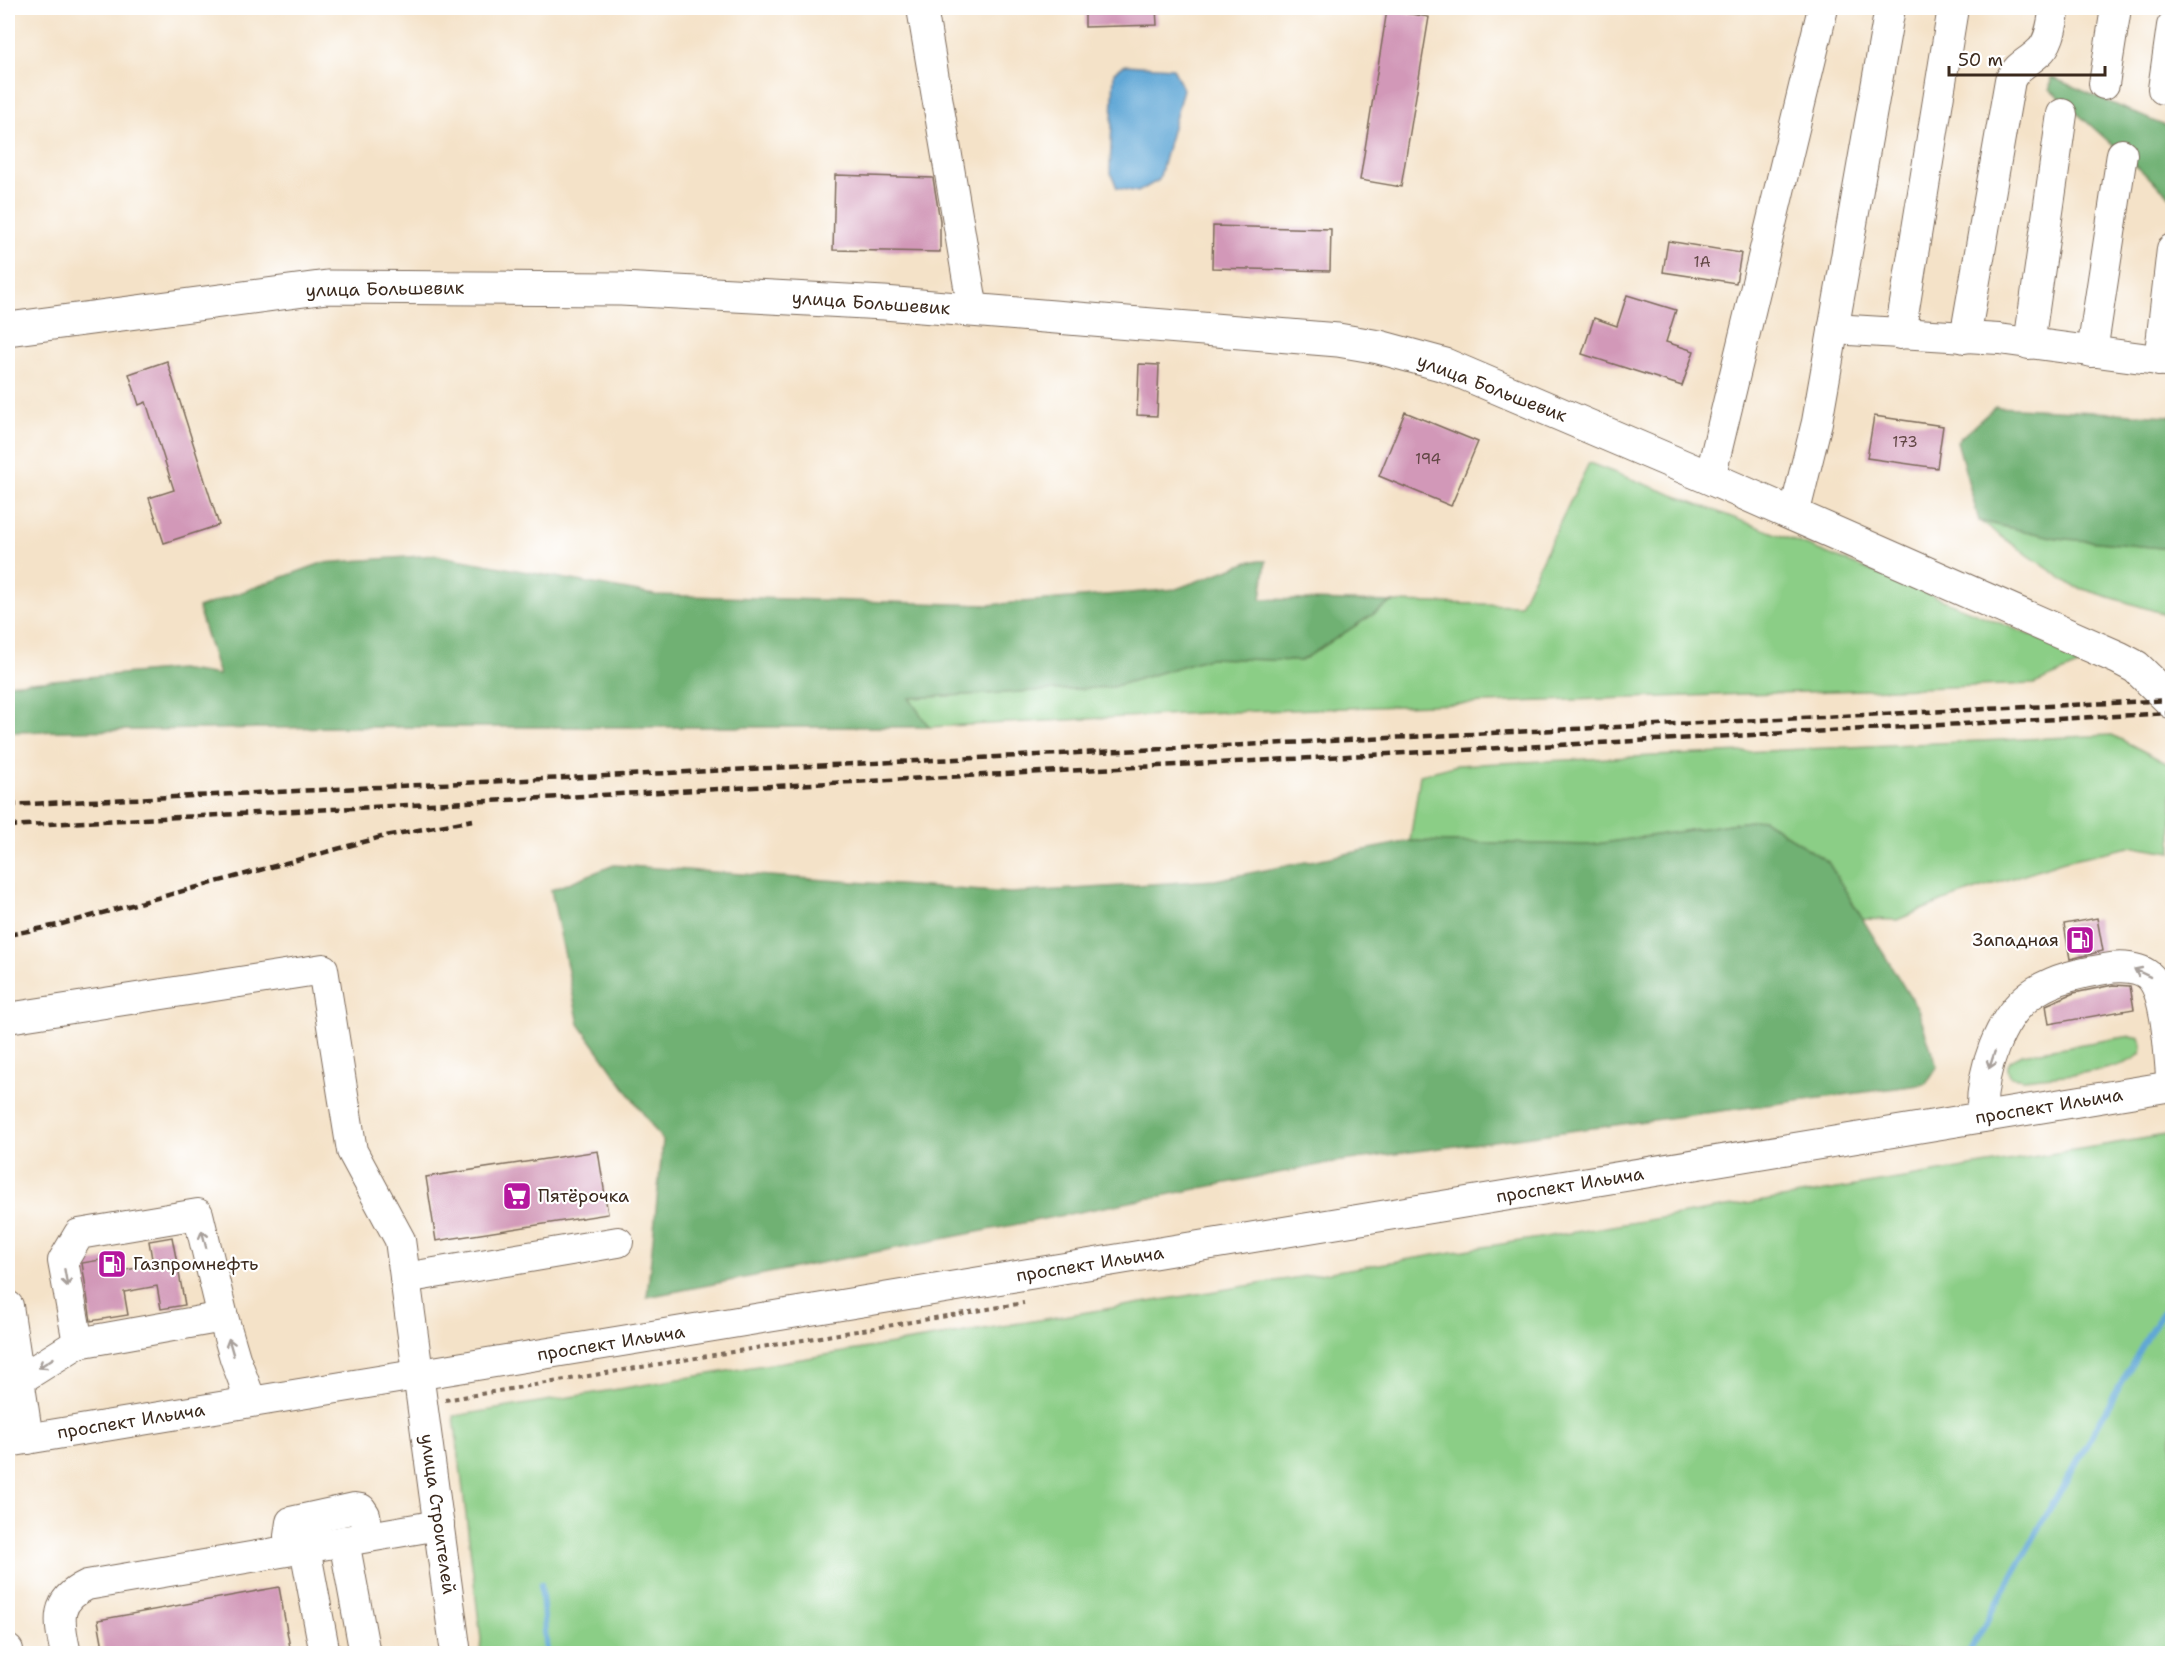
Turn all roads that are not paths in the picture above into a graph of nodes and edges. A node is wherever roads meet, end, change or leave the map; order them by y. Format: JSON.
{"nodes":[{"id":1,"x":922,"y":8,"type":"edge"},
{"id":2,"x":1822,"y":8,"type":"edge"},
{"id":3,"x":1890,"y":8,"type":"edge"},
{"id":4,"x":1953,"y":8,"type":"edge"},
{"id":5,"x":2055,"y":8,"type":"edge"},
{"id":6,"x":2116,"y":8,"type":"edge"},
{"id":7,"x":2172,"y":26,"type":"edge"},
{"id":8,"x":2104,"y":84,"type":"dead end"},
{"id":9,"x":2163,"y":89,"type":"dead end"},
{"id":10,"x":2062,"y":114,"type":"dead end"},
{"id":11,"x":2122,"y":154,"type":"dead end"},
{"id":12,"x":2172,"y":249,"type":"edge"},
{"id":13,"x":973,"y":310,"type":"junction"},
{"id":14,"x":8,"y":328,"type":"edge"},
{"id":15,"x":1833,"y":329,"type":"junction"},
{"id":16,"x":1900,"y":334,"type":"junction"},
{"id":17,"x":1965,"y":338,"type":"junction"},
{"id":18,"x":2029,"y":344,"type":"junction"},
{"id":19,"x":2092,"y":352,"type":"junction"},
{"id":20,"x":2166,"y":361,"type":"edge"},
{"id":21,"x":1710,"y":478,"type":"junction"},
{"id":22,"x":1794,"y":515,"type":"junction"},
{"id":23,"x":2172,"y":702,"type":"edge"},
{"id":24,"x":2167,"y":1007,"type":"edge"},
{"id":25,"x":8,"y":1017,"type":"edge"},
{"id":26,"x":2172,"y":1086,"type":"edge"},
{"id":27,"x":1982,"y":1117,"type":"junction"},
{"id":28,"x":618,"y":1242,"type":"dead end"},
{"id":29,"x":405,"y":1278,"type":"junction"},
{"id":30,"x":8,"y":1306,"type":"edge"},
{"id":31,"x":223,"y":1317,"type":"junction"},
{"id":32,"x":78,"y":1343,"type":"junction"},
{"id":33,"x":418,"y":1375,"type":"junction"},
{"id":34,"x":19,"y":1380,"type":"junction"},
{"id":35,"x":252,"y":1401,"type":"junction"},
{"id":36,"x":18,"y":1440,"type":"edge"},
{"id":37,"x":440,"y":1525,"type":"junction"},
{"id":38,"x":356,"y":1539,"type":"junction"},
{"id":39,"x":298,"y":1549,"type":"junction"},
{"id":40,"x":66,"y":1653,"type":"edge"},
{"id":41,"x":325,"y":1653,"type":"edge"},
{"id":42,"x":365,"y":1653,"type":"edge"},
{"id":43,"x":456,"y":1653,"type":"edge"}],
"edges":[{"from":1,"to":13,"type":"street"},
{"from":2,"to":21,"type":"street"},
{"from":3,"to":15,"type":"street"},
{"from":4,"to":16,"type":"street"},
{"from":5,"to":17,"type":"street"},
{"from":6,"to":8,"type":"street"},
{"from":7,"to":9,"type":"street"},
{"from":10,"to":18,"type":"street"},
{"from":11,"to":19,"type":"street"},
{"from":12,"to":20,"type":"street"},
{"from":13,"to":14,"type":"main road","name":"улица Большевик"},
{"from":13,"to":21,"type":"main road","name":"улица Большевик"},
{"from":15,"to":16,"type":"street"},
{"from":15,"to":22,"type":"street"},
{"from":16,"to":17,"type":"street"},
{"from":17,"to":18,"type":"street"},
{"from":18,"to":19,"type":"street"},
{"from":19,"to":20,"type":"street"},
{"from":21,"to":22,"type":"main road","name":"улица Большевик"},
{"from":22,"to":23,"type":"main road","name":"улица Большевик"},
{"from":24,"to":26,"type":"street"},
{"from":24,"to":27,"type":"street","one_way":true},
{"from":25,"to":29,"type":"street","name":"улица Строителей"},
{"from":26,"to":27,"type":"street","name":"проспект Ильича"},
{"from":27,"to":33,"type":"street","name":"проспект Ильича"},
{"from":28,"to":29,"type":"street"},
{"from":29,"to":33,"type":"street","name":"улица Строителей"},
{"from":30,"to":34,"type":"street"},
{"from":31,"to":32,"type":"street"},
{"from":31,"to":32,"type":"street","one_way":true},
{"from":35,"to":31,"type":"street","one_way":true},
{"from":32,"to":34,"type":"street","one_way":true},
{"from":33,"to":35,"type":"street","name":"проспект Ильича"},
{"from":33,"to":37,"type":"street","name":"улица Строителей"},
{"from":34,"to":36,"type":"street"},
{"from":35,"to":36,"type":"street","name":"проспект Ильича"},
{"from":37,"to":38,"type":"street"},
{"from":37,"to":43,"type":"street","name":"улица Строителей"},
{"from":38,"to":39,"type":"street"},
{"from":38,"to":42,"type":"street"},
{"from":39,"to":40,"type":"street"},
{"from":39,"to":41,"type":"street"}]}
